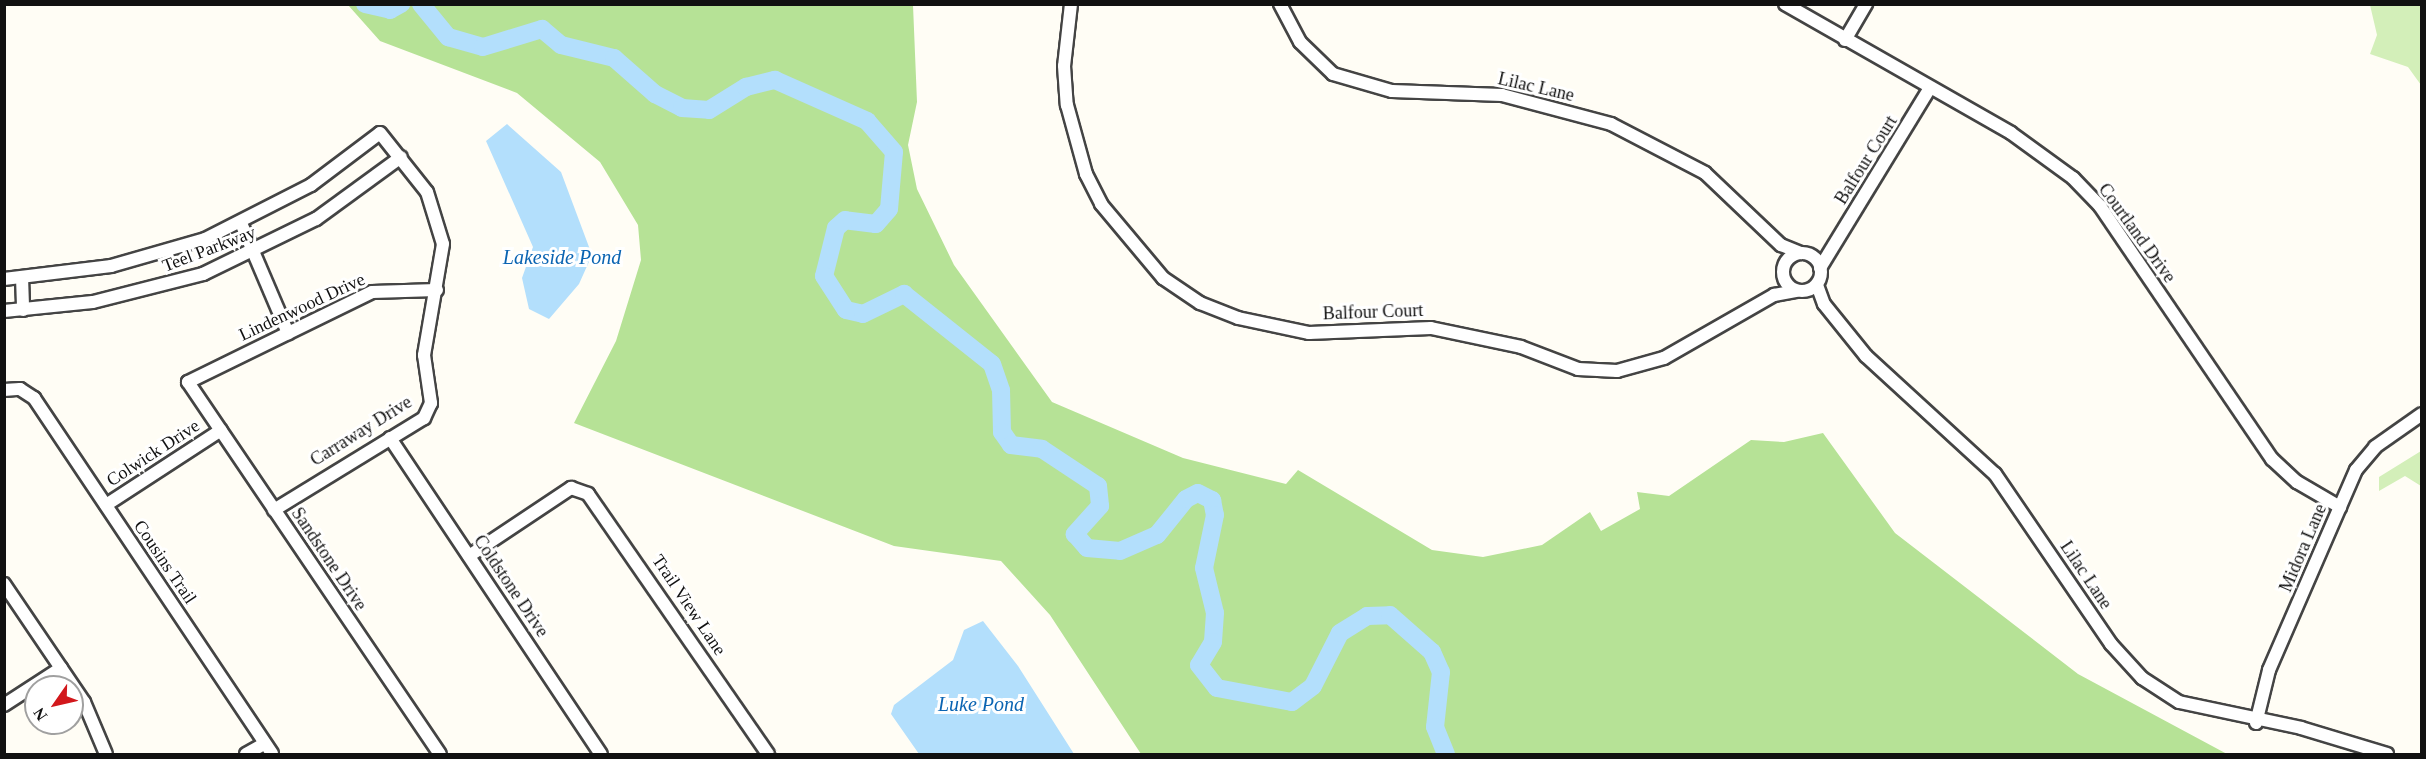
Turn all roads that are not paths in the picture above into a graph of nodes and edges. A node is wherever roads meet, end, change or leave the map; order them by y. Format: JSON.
{"nodes":[{"id":1,"x":1071,"y":4,"type":"edge"},
{"id":2,"x":1281,"y":4,"type":"edge"},
{"id":3,"x":1785,"y":4,"type":"edge"},
{"id":4,"x":1866,"y":4,"type":"edge"},
{"id":5,"x":1845,"y":40,"type":"junction"},
{"id":6,"x":1930,"y":88,"type":"junction"},
{"id":7,"x":380,"y":133,"type":"joint"},
{"id":8,"x":401,"y":158,"type":"junction"},
{"id":9,"x":241,"y":223,"type":"junction"},
{"id":10,"x":1781,"y":245,"type":"junction"},
{"id":11,"x":1828,"y":248,"type":"junction"},
{"id":12,"x":253,"y":252,"type":"junction"},
{"id":13,"x":1806,"y":255,"type":"junction"},
{"id":14,"x":1785,"y":262,"type":"junction"},
{"id":15,"x":1820,"y":268,"type":"junction"},
{"id":16,"x":21,"y":278,"type":"junction"},
{"id":17,"x":4,"y":279,"type":"edge"},
{"id":18,"x":1784,"y":279,"type":"junction"},
{"id":19,"x":1806,"y":289,"type":"junction"},
{"id":20,"x":437,"y":290,"type":"junction"},
{"id":21,"x":1774,"y":295,"type":"junction"},
{"id":22,"x":23,"y":310,"type":"junction"},
{"id":23,"x":4,"y":311,"type":"edge"},
{"id":24,"x":288,"y":333,"type":"junction"},
{"id":25,"x":189,"y":382,"type":"joint"},
{"id":26,"x":4,"y":390,"type":"edge"},
{"id":27,"x":2421,"y":414,"type":"edge"},
{"id":28,"x":221,"y":430,"type":"junction"},
{"id":29,"x":390,"y":438,"type":"junction"},
{"id":30,"x":106,"y":506,"type":"junction"},
{"id":31,"x":2340,"y":507,"type":"junction"},
{"id":32,"x":274,"y":510,"type":"junction"},
{"id":33,"x":470,"y":556,"type":"junction"},
{"id":34,"x":4,"y":584,"type":"edge"},
{"id":35,"x":61,"y":668,"type":"junction"},
{"id":36,"x":4,"y":705,"type":"edge"},
{"id":37,"x":2256,"y":723,"type":"junction"},
{"id":38,"x":264,"y":744,"type":"junction"},
{"id":39,"x":106,"y":754,"type":"edge"},
{"id":40,"x":246,"y":754,"type":"edge"},
{"id":41,"x":272,"y":754,"type":"edge"},
{"id":42,"x":440,"y":754,"type":"edge"},
{"id":43,"x":601,"y":754,"type":"edge"},
{"id":44,"x":768,"y":754,"type":"edge"},
{"id":45,"x":2387,"y":754,"type":"edge"}],
"edges":[{"from":1,"to":21,"type":"street","name":"Balfour Court"},
{"from":2,"to":10,"type":"street","name":"Lilac Lane"},
{"from":3,"to":5,"type":"street","name":"Courtland Drive"},
{"from":4,"to":5,"type":"street"},
{"from":5,"to":6,"type":"street","name":"Courtland Drive"},
{"from":6,"to":11,"type":"street","name":"Balfour Court"},
{"from":6,"to":31,"type":"street","name":"Courtland Drive"},
{"from":7,"to":8,"type":"street","name":"Carraway Drive"},
{"from":7,"to":9,"type":"street","name":"Teel Parkway"},
{"from":8,"to":12,"type":"street","name":"Teel Parkway"},
{"from":8,"to":20,"type":"street","name":"Carraway Drive"},
{"from":9,"to":12,"type":"street"},
{"from":9,"to":16,"type":"street","name":"Teel Parkway"},
{"from":10,"to":13,"type":"street","name":"Lilac Lane"},
{"from":10,"to":14,"type":"street"},
{"from":11,"to":13,"type":"street","name":"Balfour Court"},
{"from":11,"to":15,"type":"street","name":"Balfour Court"},
{"from":12,"to":22,"type":"street","name":"Teel Parkway"},
{"from":12,"to":24,"type":"street"},
{"from":13,"to":14,"type":"street","name":"Balfour Court"},
{"from":13,"to":15,"type":"street"},
{"from":14,"to":18,"type":"street"},
{"from":15,"to":19,"type":"street","name":"Balfour Court"},
{"from":16,"to":17,"type":"street","name":"Teel Parkway"},
{"from":16,"to":22,"type":"street"},
{"from":18,"to":19,"type":"street"},
{"from":18,"to":21,"type":"street","name":"Balfour Court"},
{"from":19,"to":21,"type":"street","name":"Balfour Court"},
{"from":19,"to":37,"type":"street","name":"Lilac Lane"},
{"from":20,"to":24,"type":"street","name":"Lindenwood Drive"},
{"from":20,"to":29,"type":"street","name":"Carraway Drive"},
{"from":22,"to":23,"type":"street","name":"Teel Parkway"},
{"from":24,"to":25,"type":"street","name":"Lindenwood Drive"},
{"from":25,"to":28,"type":"street","name":"Sandstone Drive"},
{"from":26,"to":30,"type":"street","name":"Cousins Trail"},
{"from":27,"to":31,"type":"street","name":"Midora Lane"},
{"from":28,"to":30,"type":"street","name":"Colwick Drive"},
{"from":28,"to":32,"type":"street","name":"Sandstone Drive"},
{"from":29,"to":32,"type":"street","name":"Carraway Drive"},
{"from":29,"to":33,"type":"street","name":"Coldstone Drive"},
{"from":30,"to":38,"type":"street","name":"Cousins Trail"},
{"from":31,"to":37,"type":"street","name":"Midora Lane"},
{"from":32,"to":42,"type":"street","name":"Sandstone Drive"},
{"from":33,"to":43,"type":"street","name":"Coldstone Drive"},
{"from":33,"to":44,"type":"street","name":"Trail View Lane"},
{"from":34,"to":35,"type":"street"},
{"from":35,"to":36,"type":"street"},
{"from":35,"to":39,"type":"street"},
{"from":37,"to":45,"type":"street","name":"Lilac Lane"},
{"from":38,"to":40,"type":"street"},
{"from":38,"to":41,"type":"street","name":"Cousins Trail"}]}
